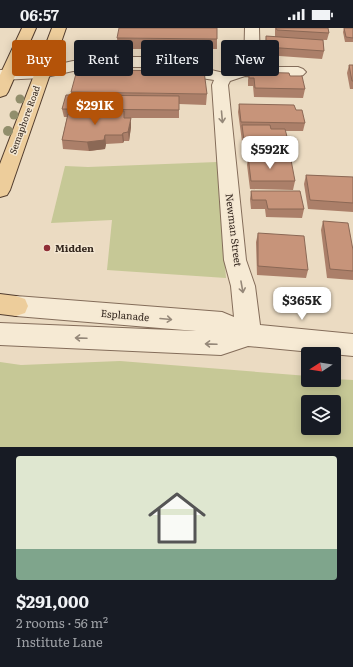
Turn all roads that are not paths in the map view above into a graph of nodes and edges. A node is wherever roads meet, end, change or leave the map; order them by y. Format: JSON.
{"nodes":[{"id":1,"x":29,"y":28,"type":"edge"},
{"id":2,"x":59,"y":28,"type":"edge"},
{"id":3,"x":252,"y":28,"type":"edge"},
{"id":4,"x":54,"y":40,"type":"edge"},
{"id":5,"x":252,"y":40,"type":"edge"},
{"id":6,"x":66,"y":68,"type":"edge"},
{"id":7,"x":279,"y":72,"type":"edge"},
{"id":8,"x":298,"y":72,"type":"dead end"},
{"id":9,"x":4,"y":75,"type":"edge"},
{"id":10,"x":41,"y":76,"type":"edge"},
{"id":11,"x":229,"y":76,"type":"edge"},
{"id":12,"x":223,"y":78,"type":"junction"},
{"id":13,"x":0,"y":92,"type":"edge"},
{"id":14,"x":0,"y":190,"type":"edge"},
{"id":15,"x":8,"y":305,"type":"edge"},
{"id":16,"x":0,"y":334,"type":"edge"},
{"id":17,"x":248,"y":335,"type":"junction"},
{"id":18,"x":353,"y":345,"type":"edge"}],
"edges":[{"from":1,"to":9,"type":"main road"},
{"from":2,"to":4,"type":"main road","name":"Semaphore Road"},
{"from":3,"to":5,"type":"street"},
{"from":6,"to":12,"type":"street"},
{"from":7,"to":8,"type":"street"},
{"from":9,"to":13,"type":"main road"},
{"from":10,"to":14,"type":"main road","name":"Semaphore Road"},
{"from":11,"to":12,"type":"street"},
{"from":12,"to":17,"type":"street","name":"Newman Street","one_way":true},
{"from":15,"to":17,"type":"street","name":"Esplanade","one_way":true},
{"from":17,"to":16,"type":"street","name":"Esplanade","one_way":true},
{"from":17,"to":18,"type":"street","name":"Esplanade"}]}
